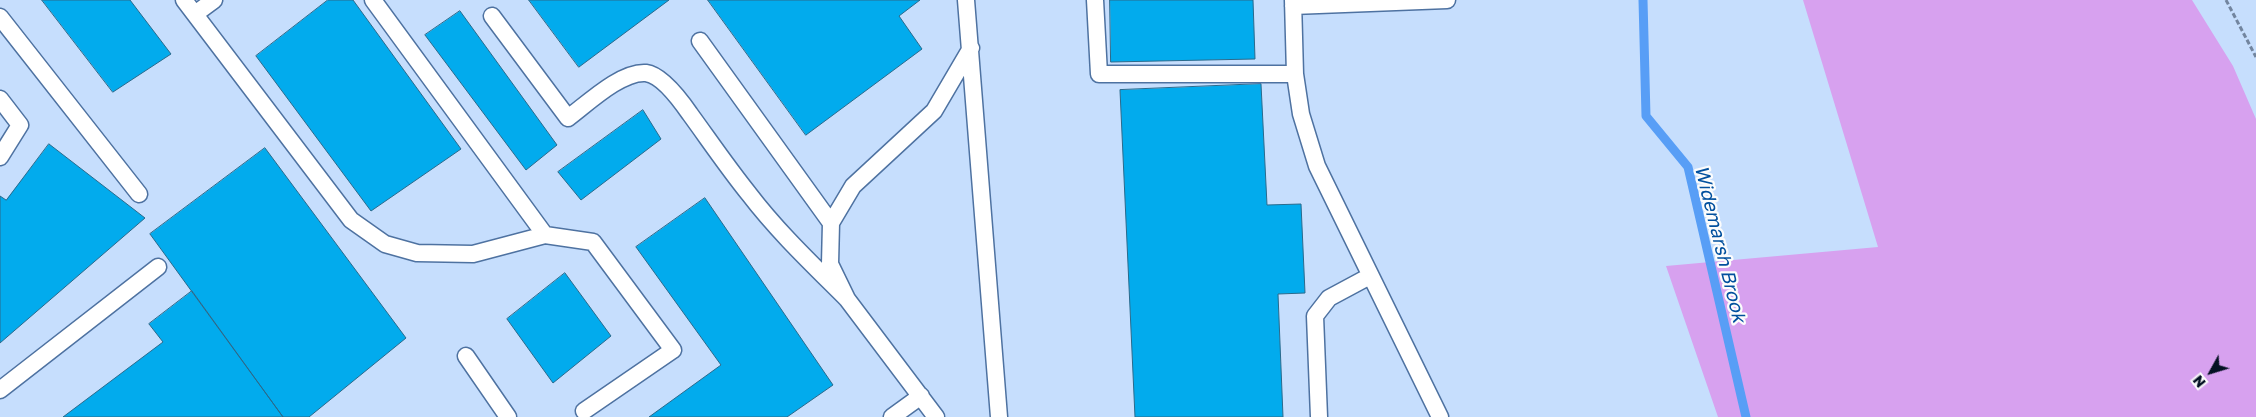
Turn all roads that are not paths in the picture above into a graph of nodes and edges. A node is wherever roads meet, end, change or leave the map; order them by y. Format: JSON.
{"nodes":[{"id":1,"x":184,"y":0,"type":"edge"},
{"id":2,"x":214,"y":0,"type":"edge"},
{"id":3,"x":373,"y":0,"type":"edge"},
{"id":4,"x":966,"y":0,"type":"edge"},
{"id":5,"x":1096,"y":0,"type":"edge"},
{"id":6,"x":1447,"y":0,"type":"edge"},
{"id":7,"x":1293,"y":3,"type":"edge"},
{"id":8,"x":195,"y":14,"type":"junction"},
{"id":9,"x":492,"y":16,"type":"dead end"},
{"id":10,"x":0,"y":17,"type":"edge"},
{"id":11,"x":700,"y":41,"type":"dead end"},
{"id":12,"x":970,"y":48,"type":"junction"},
{"id":13,"x":1295,"y":74,"type":"junction"},
{"id":14,"x":0,"y":99,"type":"edge"},
{"id":15,"x":0,"y":157,"type":"edge"},
{"id":16,"x":139,"y":194,"type":"dead end"},
{"id":17,"x":831,"y":223,"type":"junction"},
{"id":18,"x":545,"y":235,"type":"junction"},
{"id":19,"x":158,"y":267,"type":"dead end"},
{"id":20,"x":1370,"y":276,"type":"junction"},
{"id":21,"x":848,"y":299,"type":"junction"},
{"id":22,"x":466,"y":356,"type":"dead end"},
{"id":23,"x":0,"y":390,"type":"edge"},
{"id":24,"x":921,"y":396,"type":"junction"},
{"id":25,"x":584,"y":412,"type":"dead end"},
{"id":26,"x":508,"y":417,"type":"edge"},
{"id":27,"x":892,"y":417,"type":"edge"},
{"id":28,"x":936,"y":417,"type":"edge"},
{"id":29,"x":999,"y":417,"type":"edge"},
{"id":30,"x":1319,"y":417,"type":"edge"},
{"id":31,"x":1440,"y":417,"type":"edge"}],
"edges":[{"from":1,"to":8,"type":"lane"},
{"from":2,"to":8,"type":"lane"},
{"from":3,"to":18,"type":"lane"},
{"from":4,"to":12,"type":"lane"},
{"from":5,"to":13,"type":"lane"},
{"from":6,"to":7,"type":"lane"},
{"from":7,"to":13,"type":"lane"},
{"from":8,"to":18,"type":"lane"},
{"from":9,"to":21,"type":"lane"},
{"from":10,"to":16,"type":"lane"},
{"from":11,"to":17,"type":"lane"},
{"from":12,"to":17,"type":"lane"},
{"from":12,"to":29,"type":"lane"},
{"from":13,"to":20,"type":"lane"},
{"from":14,"to":15,"type":"lane"},
{"from":17,"to":21,"type":"lane"},
{"from":18,"to":25,"type":"lane"},
{"from":19,"to":23,"type":"lane"},
{"from":20,"to":30,"type":"lane"},
{"from":20,"to":31,"type":"lane"},
{"from":21,"to":24,"type":"lane"},
{"from":22,"to":26,"type":"lane"},
{"from":24,"to":27,"type":"lane"},
{"from":24,"to":28,"type":"lane"}]}
